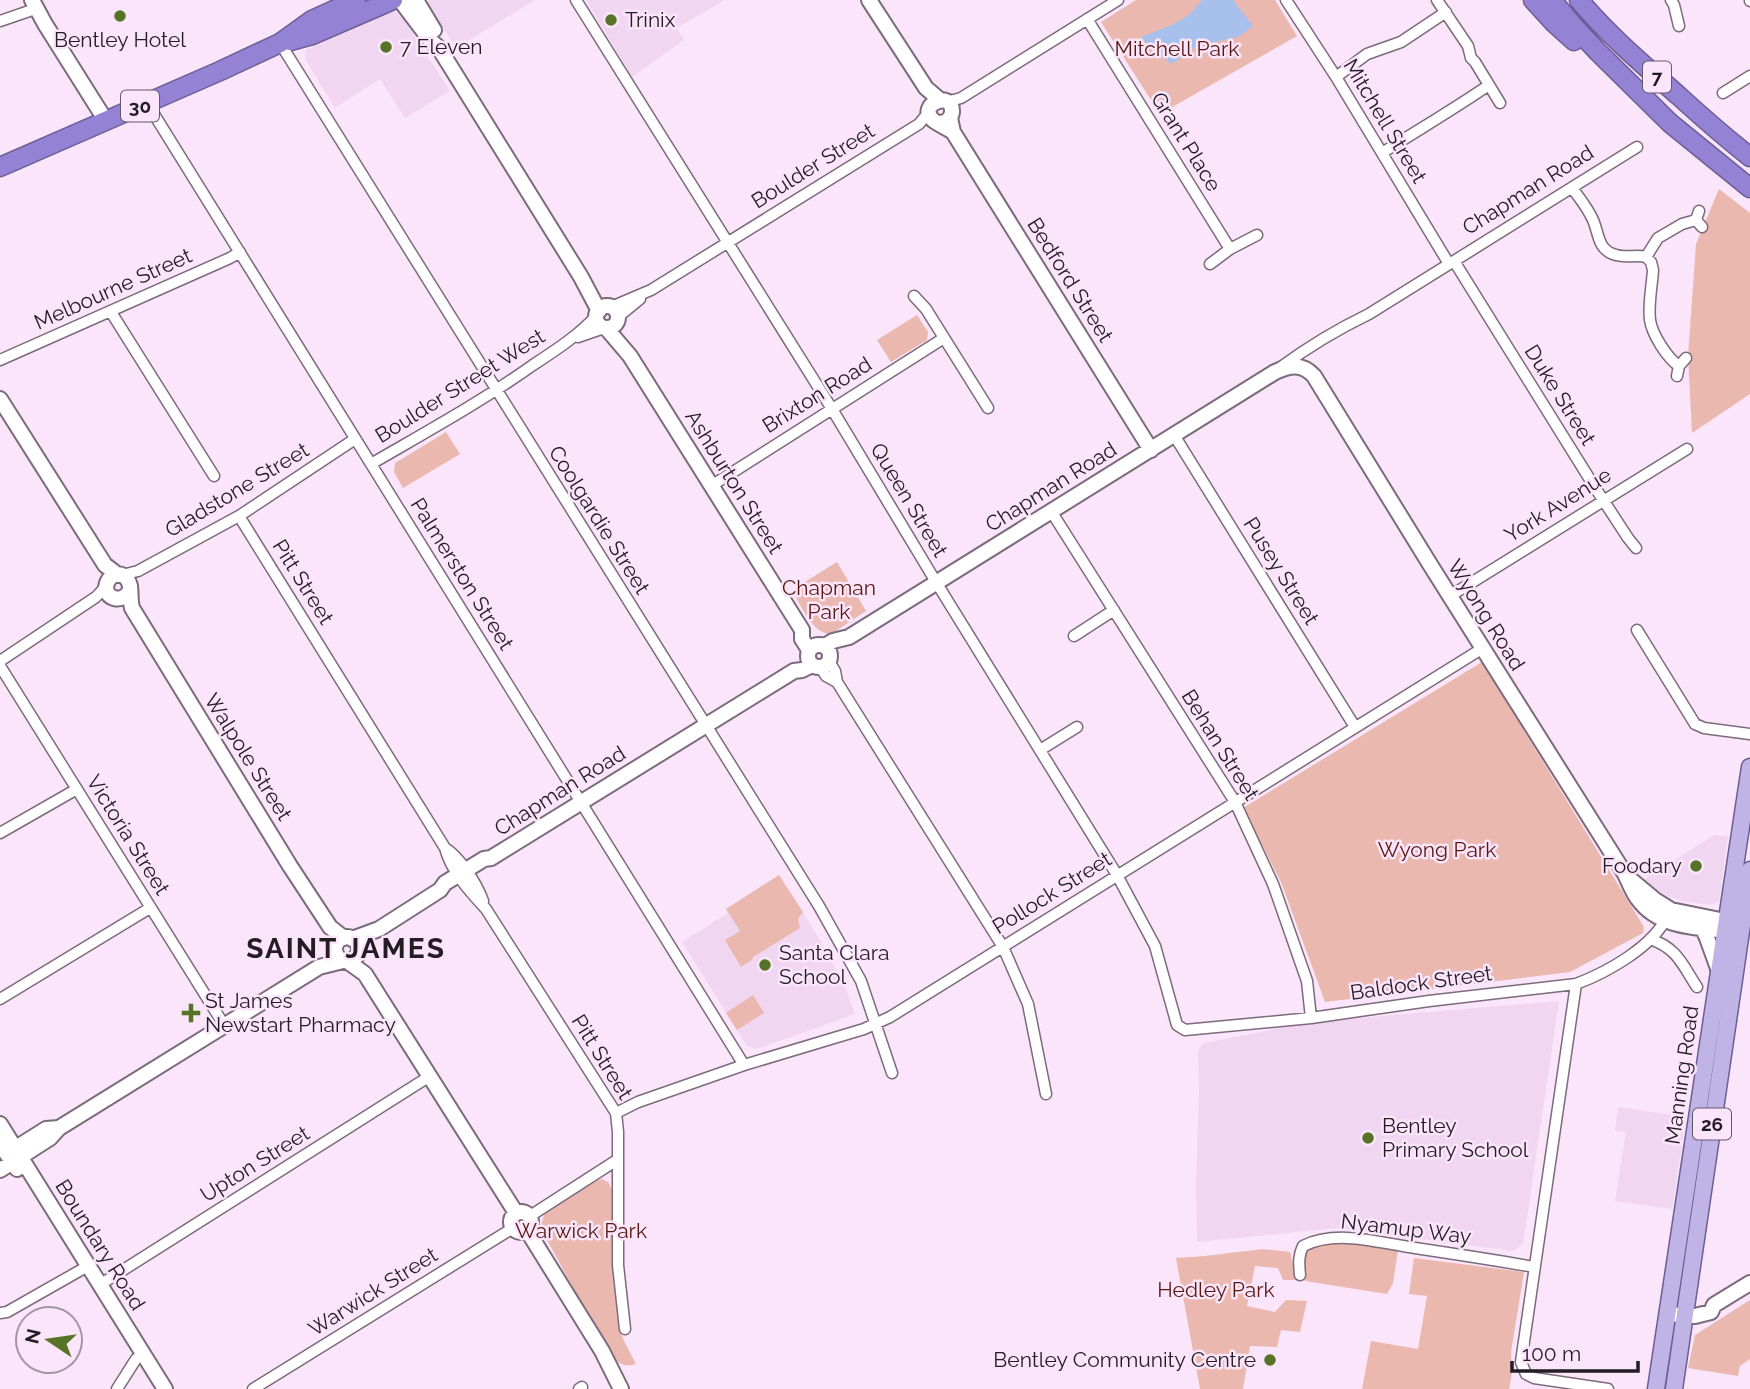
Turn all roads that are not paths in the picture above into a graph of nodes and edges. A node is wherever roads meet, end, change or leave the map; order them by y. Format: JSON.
{"nodes":[{"id":1,"x":356,"y":0,"type":"edge"},
{"id":2,"x":393,"y":0,"type":"edge"},
{"id":3,"x":400,"y":0,"type":"edge"},
{"id":4,"x":415,"y":0,"type":"edge"},
{"id":5,"x":576,"y":0,"type":"edge"},
{"id":6,"x":869,"y":0,"type":"edge"},
{"id":7,"x":1118,"y":0,"type":"edge"},
{"id":8,"x":1286,"y":0,"type":"edge"},
{"id":9,"x":1437,"y":0,"type":"edge"},
{"id":10,"x":1533,"y":0,"type":"edge"},
{"id":11,"x":1552,"y":0,"type":"edge"},
{"id":12,"x":1671,"y":0,"type":"edge"},
{"id":13,"x":1582,"y":3,"type":"edge"},
{"id":14,"x":35,"y":4,"type":"edge"},
{"id":15,"x":1446,"y":12,"type":"junction"},
{"id":16,"x":1087,"y":19,"type":"junction"},
{"id":17,"x":0,"y":21,"type":"edge"},
{"id":18,"x":1679,"y":26,"type":"dead end"},
{"id":19,"x":280,"y":43,"type":"junction"},
{"id":20,"x":439,"y":48,"type":"junction"},
{"id":21,"x":1750,"y":76,"type":"edge"},
{"id":22,"x":1336,"y":77,"type":"junction"},
{"id":23,"x":1489,"y":85,"type":"junction"},
{"id":24,"x":1723,"y":93,"type":"dead end"},
{"id":25,"x":147,"y":103,"type":"junction"},
{"id":26,"x":1500,"y":103,"type":"dead end"},
{"id":27,"x":942,"y":114,"type":"junction"},
{"id":28,"x":106,"y":121,"type":"junction"},
{"id":29,"x":1670,"y":123,"type":"junction"},
{"id":30,"x":1637,"y":147,"type":"dead end"},
{"id":31,"x":1382,"y":153,"type":"junction"},
{"id":32,"x":1750,"y":158,"type":"edge"},
{"id":33,"x":0,"y":167,"type":"edge"},
{"id":34,"x":1572,"y":188,"type":"junction"},
{"id":35,"x":1750,"y":188,"type":"edge"},
{"id":36,"x":1699,"y":219,"type":"dead end"},
{"id":37,"x":1257,"y":235,"type":"dead end"},
{"id":38,"x":728,"y":241,"type":"junction"},
{"id":39,"x":1230,"y":249,"type":"junction"},
{"id":40,"x":240,"y":252,"type":"junction"},
{"id":41,"x":1646,"y":257,"type":"junction"},
{"id":42,"x":1452,"y":262,"type":"junction"},
{"id":43,"x":1210,"y":264,"type":"dead end"},
{"id":44,"x":914,"y":296,"type":"dead end"},
{"id":45,"x":111,"y":312,"type":"junction"},
{"id":46,"x":608,"y":317,"type":"junction"},
{"id":47,"x":944,"y":338,"type":"junction"},
{"id":48,"x":568,"y":341,"type":"junction"},
{"id":49,"x":1686,"y":358,"type":"dead end"},
{"id":50,"x":0,"y":360,"type":"edge"},
{"id":51,"x":1275,"y":372,"type":"junction"},
{"id":52,"x":1314,"y":376,"type":"joint"},
{"id":53,"x":496,"y":391,"type":"junction"},
{"id":54,"x":0,"y":399,"type":"edge"},
{"id":55,"x":988,"y":408,"type":"dead end"},
{"id":56,"x":832,"y":409,"type":"junction"},
{"id":57,"x":1174,"y":435,"type":"junction"},
{"id":58,"x":355,"y":439,"type":"junction"},
{"id":59,"x":1687,"y":449,"type":"dead end"},
{"id":60,"x":1151,"y":450,"type":"junction"},
{"id":61,"x":371,"y":464,"type":"junction"},
{"id":62,"x":214,"y":476,"type":"dead end"},
{"id":63,"x":711,"y":486,"type":"junction"},
{"id":64,"x":1603,"y":500,"type":"junction"},
{"id":65,"x":1051,"y":511,"type":"junction"},
{"id":66,"x":239,"y":516,"type":"junction"},
{"id":67,"x":1636,"y":548,"type":"dead end"},
{"id":68,"x":936,"y":582,"type":"junction"},
{"id":69,"x":115,"y":588,"type":"junction"},
{"id":70,"x":1450,"y":596,"type":"junction"},
{"id":71,"x":1114,"y":611,"type":"junction"},
{"id":72,"x":1637,"y":631,"type":"dead end"},
{"id":73,"x":1074,"y":636,"type":"dead end"},
{"id":74,"x":1483,"y":648,"type":"junction"},
{"id":75,"x":819,"y":655,"type":"junction"},
{"id":76,"x":0,"y":663,"type":"edge"},
{"id":77,"x":705,"y":726,"type":"junction"},
{"id":78,"x":1077,"y":727,"type":"dead end"},
{"id":79,"x":1356,"y":727,"type":"junction"},
{"id":80,"x":1750,"y":734,"type":"edge"},
{"id":81,"x":1040,"y":750,"type":"junction"},
{"id":82,"x":1750,"y":767,"type":"edge"},
{"id":83,"x":77,"y":789,"type":"junction"},
{"id":84,"x":1235,"y":802,"type":"junction"},
{"id":85,"x":581,"y":803,"type":"junction"},
{"id":86,"x":0,"y":833,"type":"edge"},
{"id":87,"x":1750,"y":870,"type":"edge"},
{"id":88,"x":1117,"y":874,"type":"junction"},
{"id":89,"x":464,"y":875,"type":"junction"},
{"id":90,"x":150,"y":908,"type":"junction"},
{"id":91,"x":1664,"y":913,"type":"junction"},
{"id":92,"x":1734,"y":927,"type":"junction"},
{"id":93,"x":1703,"y":929,"type":"junction"},
{"id":94,"x":1650,"y":939,"type":"junction"},
{"id":95,"x":1003,"y":947,"type":"junction"},
{"id":96,"x":347,"y":950,"type":"junction"},
{"id":97,"x":1719,"y":971,"type":"junction"},
{"id":98,"x":1576,"y":984,"type":"junction"},
{"id":99,"x":1697,"y":987,"type":"dead end"},
{"id":100,"x":0,"y":999,"type":"edge"},
{"id":101,"x":1311,"y":1018,"type":"junction"},
{"id":102,"x":877,"y":1023,"type":"junction"},
{"id":103,"x":224,"y":1025,"type":"junction"},
{"id":104,"x":1185,"y":1030,"type":"joint"},
{"id":105,"x":744,"y":1065,"type":"junction"},
{"id":106,"x":892,"y":1073,"type":"dead end"},
{"id":107,"x":430,"y":1076,"type":"junction"},
{"id":108,"x":1046,"y":1094,"type":"dead end"},
{"id":109,"x":616,"y":1113,"type":"junction"},
{"id":110,"x":0,"y":1124,"type":"edge"},
{"id":111,"x":8,"y":1156,"type":"edge"},
{"id":112,"x":617,"y":1160,"type":"junction"},
{"id":113,"x":521,"y":1222,"type":"junction"},
{"id":114,"x":1534,"y":1267,"type":"junction"},
{"id":115,"x":85,"y":1268,"type":"junction"},
{"id":116,"x":1300,"y":1275,"type":"dead end"},
{"id":117,"x":1750,"y":1283,"type":"edge"},
{"id":118,"x":101,"y":1284,"type":"junction"},
{"id":119,"x":1668,"y":1308,"type":"junction"},
{"id":120,"x":1685,"y":1310,"type":"junction"},
{"id":121,"x":3,"y":1313,"type":"edge"},
{"id":122,"x":0,"y":1323,"type":"edge"},
{"id":123,"x":625,"y":1329,"type":"dead end"},
{"id":124,"x":139,"y":1356,"type":"junction"},
{"id":125,"x":117,"y":1389,"type":"edge"},
{"id":126,"x":155,"y":1389,"type":"edge"},
{"id":127,"x":165,"y":1389,"type":"edge"},
{"id":128,"x":253,"y":1389,"type":"edge"},
{"id":129,"x":621,"y":1389,"type":"edge"},
{"id":130,"x":1608,"y":1389,"type":"edge"},
{"id":131,"x":1656,"y":1389,"type":"edge"},
{"id":132,"x":1674,"y":1389,"type":"edge"}],
"edges":[{"from":1,"to":19,"type":"highway","number":"30"},
{"from":2,"to":19,"type":"highway","number":"30"},
{"from":3,"to":20,"type":"street","name":"Ashburton Street"},
{"from":4,"to":20,"type":"street","name":"Ashburton Street"},
{"from":5,"to":38,"type":"street","name":"Queen Street"},
{"from":6,"to":27,"type":"street","name":"Bedford Street"},
{"from":7,"to":16,"type":"street","name":"Boulder Street"},
{"from":8,"to":22,"type":"street","name":"Mitchell Street"},
{"from":9,"to":15,"type":"street"},
{"from":10,"to":29,"type":"highway"},
{"from":11,"to":29,"type":"highway","number":"7"},
{"from":12,"to":18,"type":"street"},
{"from":13,"to":32,"type":"highway","number":"7"},
{"from":14,"to":17,"type":"street"},
{"from":14,"to":28,"type":"street"},
{"from":15,"to":22,"type":"street"},
{"from":15,"to":23,"type":"street"},
{"from":16,"to":27,"type":"street","name":"Boulder Street"},
{"from":16,"to":39,"type":"street","name":"Grant Place"},
{"from":19,"to":25,"type":"highway","number":"30"},
{"from":19,"to":53,"type":"street","name":"Coolgardie Street"},
{"from":20,"to":46,"type":"street","name":"Ashburton Street"},
{"from":21,"to":24,"type":"street"},
{"from":22,"to":31,"type":"street","name":"Mitchell Street"},
{"from":23,"to":26,"type":"street"},
{"from":23,"to":31,"type":"street"},
{"from":25,"to":28,"type":"highway","number":"30"},
{"from":25,"to":40,"type":"street","name":"Palmerston Street"},
{"from":27,"to":38,"type":"street","name":"Boulder Street"},
{"from":27,"to":60,"type":"street","name":"Bedford Street"},
{"from":28,"to":33,"type":"highway","number":"30"},
{"from":29,"to":35,"type":"highway","number":"7"},
{"from":30,"to":34,"type":"street","name":"Chapman Road"},
{"from":31,"to":42,"type":"street","name":"Mitchell Street"},
{"from":34,"to":41,"type":"street"},
{"from":34,"to":42,"type":"street","name":"Chapman Road"},
{"from":36,"to":41,"type":"street"},
{"from":37,"to":39,"type":"street"},
{"from":38,"to":46,"type":"street","name":"Boulder Street West"},
{"from":38,"to":56,"type":"street","name":"Queen Street"},
{"from":39,"to":43,"type":"street"},
{"from":40,"to":45,"type":"street","name":"Melbourne Street"},
{"from":40,"to":58,"type":"street","name":"Palmerston Street"},
{"from":41,"to":49,"type":"street"},
{"from":42,"to":51,"type":"street","name":"Chapman Road"},
{"from":42,"to":64,"type":"street","name":"Duke Street"},
{"from":44,"to":47,"type":"street"},
{"from":45,"to":50,"type":"street","name":"Melbourne Street"},
{"from":45,"to":62,"type":"street"},
{"from":46,"to":48,"type":"street","name":"Boulder Street West"},
{"from":46,"to":48,"type":"street","name":"Boulder Street West"},
{"from":46,"to":63,"type":"street","name":"Ashburton Street"},
{"from":47,"to":55,"type":"street"},
{"from":47,"to":56,"type":"street","name":"Brixton Road"},
{"from":48,"to":53,"type":"street","name":"Boulder Street West"},
{"from":51,"to":52,"type":"street","name":"Chapman Road"},
{"from":51,"to":57,"type":"street","name":"Chapman Road"},
{"from":52,"to":70,"type":"street","name":"Wyong Road"},
{"from":53,"to":61,"type":"street","name":"Boulder Street West"},
{"from":53,"to":77,"type":"street","name":"Coolgardie Street"},
{"from":54,"to":69,"type":"street","name":"Walpole Street"},
{"from":56,"to":63,"type":"street","name":"Brixton Road"},
{"from":56,"to":68,"type":"street","name":"Queen Street"},
{"from":57,"to":60,"type":"street","name":"Chapman Road"},
{"from":57,"to":79,"type":"street","name":"Pusey Street"},
{"from":58,"to":61,"type":"street","name":"Palmerston Street"},
{"from":58,"to":66,"type":"street","name":"Gladstone Street"},
{"from":59,"to":64,"type":"street","name":"York Avenue"},
{"from":60,"to":65,"type":"street","name":"Chapman Road"},
{"from":61,"to":85,"type":"street","name":"Palmerston Street"},
{"from":63,"to":75,"type":"street","name":"Ashburton Street"},
{"from":64,"to":67,"type":"street","name":"Duke Street"},
{"from":64,"to":70,"type":"street","name":"York Avenue"},
{"from":65,"to":68,"type":"street","name":"Chapman Road"},
{"from":65,"to":71,"type":"street","name":"Behan Street"},
{"from":66,"to":69,"type":"street","name":"Gladstone Street"},
{"from":66,"to":89,"type":"street","name":"Pitt Street"},
{"from":68,"to":75,"type":"street","name":"Chapman Road"},
{"from":68,"to":81,"type":"street","name":"Queen Street"},
{"from":69,"to":76,"type":"street","name":"Gladstone Street"},
{"from":69,"to":96,"type":"street","name":"Walpole Street"},
{"from":70,"to":74,"type":"street","name":"Wyong Road"},
{"from":71,"to":73,"type":"street"},
{"from":71,"to":84,"type":"street","name":"Behan Street"},
{"from":72,"to":80,"type":"street"},
{"from":74,"to":79,"type":"street","name":"Pollock Street"},
{"from":74,"to":91,"type":"street","name":"Wyong Road"},
{"from":75,"to":77,"type":"street","name":"Chapman Road"},
{"from":75,"to":95,"type":"street","name":"Ashburton Street"},
{"from":76,"to":83,"type":"street","name":"Victoria Street"},
{"from":77,"to":85,"type":"street","name":"Chapman Road"},
{"from":77,"to":102,"type":"street","name":"Coolgardie Street"},
{"from":78,"to":81,"type":"street"},
{"from":79,"to":84,"type":"street","name":"Pollock Street"},
{"from":81,"to":88,"type":"street","name":"Queen Street"},
{"from":82,"to":92,"type":"main road","name":"Manning Road","number":"26"},
{"from":83,"to":86,"type":"street"},
{"from":83,"to":90,"type":"street","name":"Victoria Street"},
{"from":84,"to":88,"type":"street","name":"Pollock Street"},
{"from":84,"to":101,"type":"street","name":"Behan Street"},
{"from":85,"to":89,"type":"street","name":"Chapman Road"},
{"from":85,"to":105,"type":"street","name":"Palmerston Street"},
{"from":87,"to":92,"type":"main road","name":"Manning Road","number":"26"},
{"from":88,"to":95,"type":"street","name":"Pollock Street"},
{"from":88,"to":104,"type":"street","name":"Queen Street"},
{"from":89,"to":96,"type":"street","name":"Chapman Road"},
{"from":89,"to":109,"type":"street","name":"Pitt Street"},
{"from":90,"to":100,"type":"street"},
{"from":90,"to":103,"type":"street","name":"Victoria Street"},
{"from":91,"to":92,"type":"street"},
{"from":91,"to":93,"type":"street"},
{"from":91,"to":94,"type":"street","name":"Baldock Street"},
{"from":92,"to":93,"type":"street"},
{"from":92,"to":97,"type":"main road","name":"Manning Road","number":"26"},
{"from":92,"to":120,"type":"main road","name":"Manning Road","number":"26"},
{"from":93,"to":97,"type":"street"},
{"from":94,"to":98,"type":"street","name":"Baldock Street"},
{"from":94,"to":99,"type":"street"},
{"from":95,"to":102,"type":"street","name":"Pollock Street"},
{"from":95,"to":108,"type":"street","name":"Ashburton Street"},
{"from":96,"to":103,"type":"street","name":"Chapman Road"},
{"from":96,"to":107,"type":"street"},
{"from":97,"to":119,"type":"main road","name":"Manning Road","number":"26"},
{"from":98,"to":101,"type":"street","name":"Baldock Street"},
{"from":98,"to":114,"type":"street"},
{"from":101,"to":104,"type":"street","name":"Baldock Street"},
{"from":102,"to":105,"type":"street","name":"Pollock Street"},
{"from":102,"to":106,"type":"street","name":"Coolgardie Street"},
{"from":103,"to":111,"type":"street","name":"Chapman Road"},
{"from":105,"to":109,"type":"street","name":"Pollock Street"},
{"from":107,"to":113,"type":"street"},
{"from":107,"to":118,"type":"street","name":"Upton Street"},
{"from":109,"to":112,"type":"street","name":"Pitt Street"},
{"from":110,"to":111,"type":"street","name":"Boundary Road"},
{"from":111,"to":115,"type":"street","name":"Boundary Road"},
{"from":112,"to":113,"type":"street","name":"Warwick Street"},
{"from":112,"to":123,"type":"street","name":"Pitt Street"},
{"from":113,"to":128,"type":"street","name":"Warwick Street"},
{"from":113,"to":129,"type":"street"},
{"from":114,"to":116,"type":"street","name":"Nyamup Way"},
{"from":114,"to":130,"type":"street"},
{"from":115,"to":118,"type":"street","name":"Boundary Road"},
{"from":115,"to":121,"type":"street"},
{"from":115,"to":124,"type":"street","name":"Boundary Road"},
{"from":117,"to":120,"type":"street"},
{"from":118,"to":124,"type":"street","name":"Boundary Road"},
{"from":119,"to":120,"type":"street"},
{"from":119,"to":131,"type":"main road","name":"Manning Road","number":"26"},
{"from":120,"to":132,"type":"main road","name":"Manning Road","number":"26"},
{"from":121,"to":122,"type":"street"},
{"from":124,"to":125,"type":"street"},
{"from":124,"to":126,"type":"street","name":"Boundary Road"},
{"from":124,"to":127,"type":"street","name":"Boundary Road"}]}
